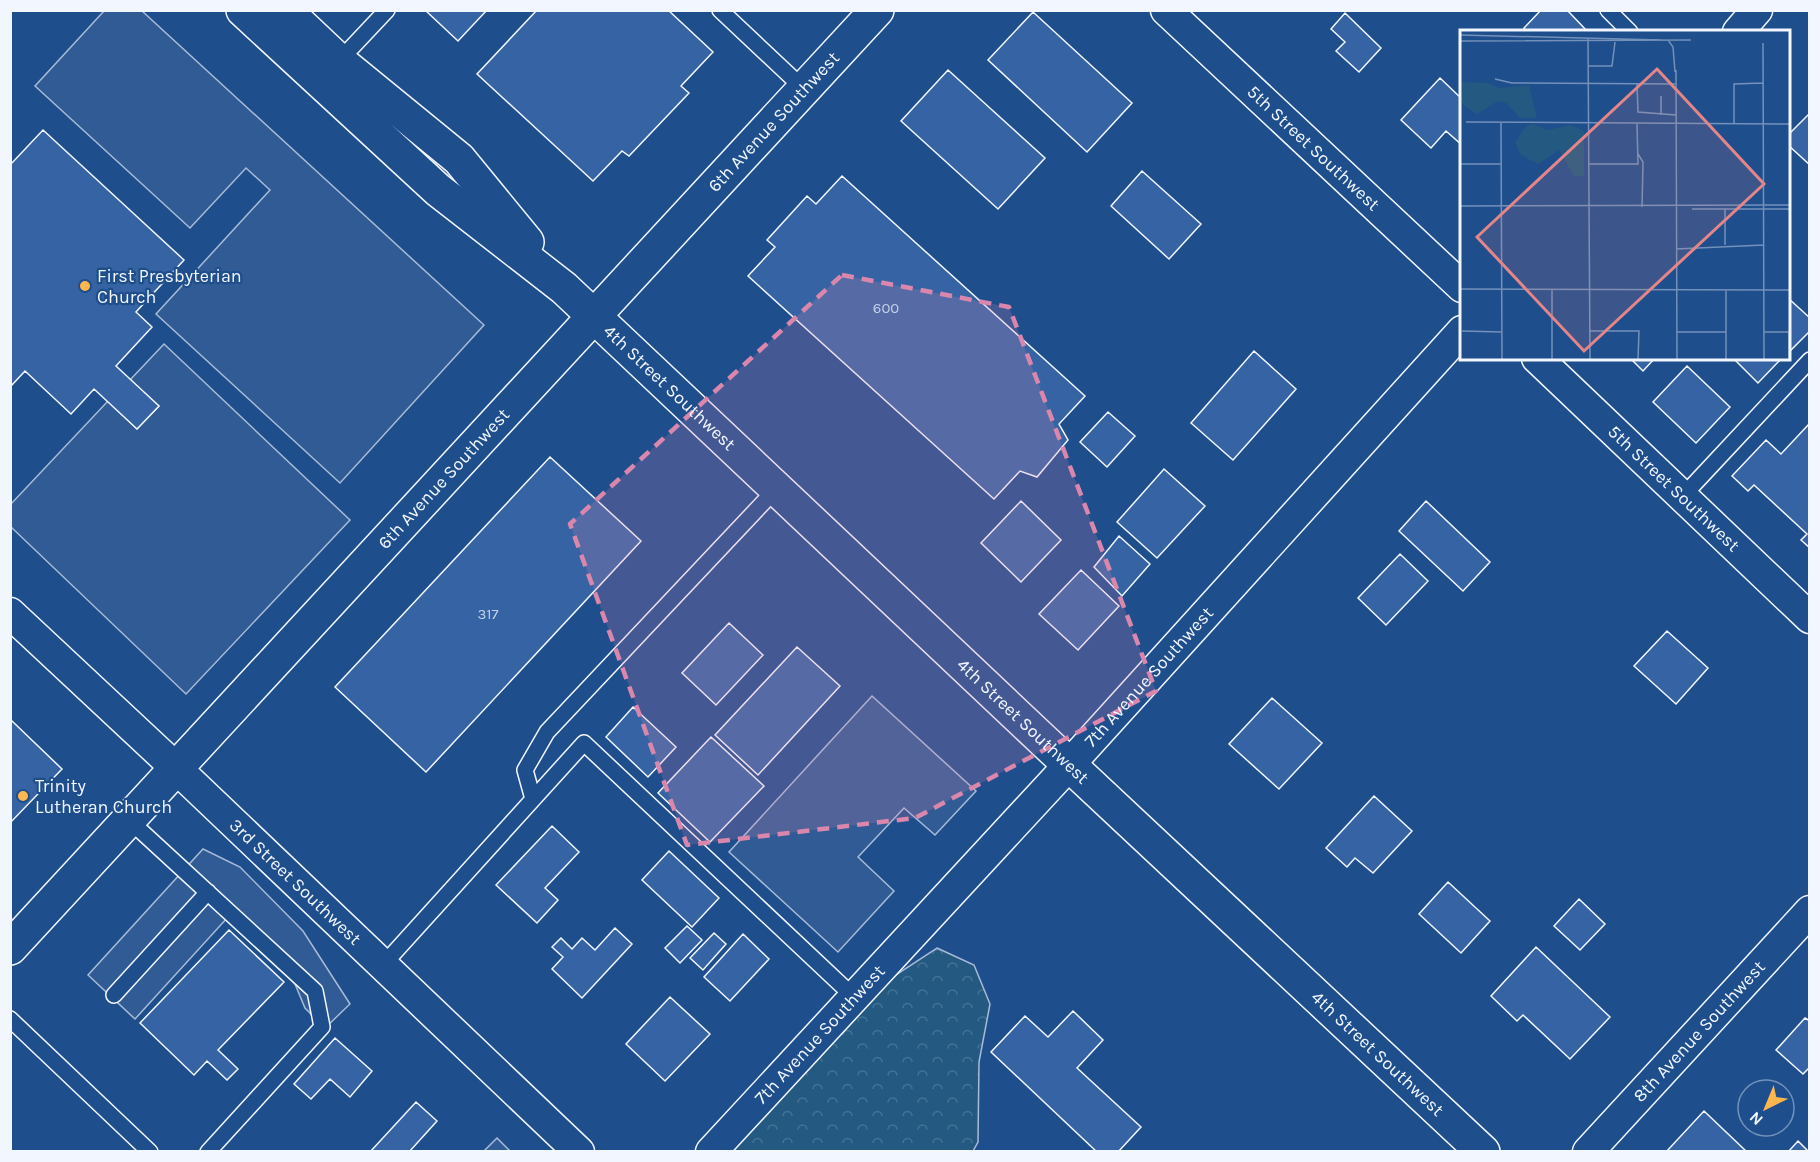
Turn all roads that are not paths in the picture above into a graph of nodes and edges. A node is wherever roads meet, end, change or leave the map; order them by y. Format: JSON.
{"nodes":[{"id":1,"x":243,"y":10,"type":"edge"},
{"id":2,"x":285,"y":10,"type":"edge"},
{"id":3,"x":387,"y":10,"type":"edge"},
{"id":4,"x":720,"y":10,"type":"edge"},
{"id":5,"x":877,"y":10,"type":"edge"},
{"id":6,"x":1166,"y":10,"type":"edge"},
{"id":7,"x":1608,"y":10,"type":"edge"},
{"id":8,"x":1757,"y":10,"type":"edge"},
{"id":9,"x":1628,"y":30,"type":"edge"},
{"id":10,"x":1740,"y":30,"type":"edge"},
{"id":11,"x":339,"y":61,"type":"junction"},
{"id":12,"x":804,"y":89,"type":"junction"},
{"id":13,"x":1460,"y":286,"type":"edge"},
{"id":14,"x":564,"y":288,"type":"junction"},
{"id":15,"x":594,"y":316,"type":"junction"},
{"id":16,"x":1460,"y":332,"type":"edge"},
{"id":17,"x":1539,"y":360,"type":"edge"},
{"id":18,"x":1809,"y":360,"type":"edge"},
{"id":19,"x":777,"y":488,"type":"junction"},
{"id":20,"x":1683,"y":497,"type":"junction"},
{"id":21,"x":10,"y":613,"type":"edge"},
{"id":22,"x":1809,"y":618,"type":"edge"},
{"id":23,"x":1069,"y":765,"type":"junction"},
{"id":24,"x":177,"y":769,"type":"junction"},
{"id":25,"x":533,"y":799,"type":"junction"},
{"id":26,"x":129,"y":820,"type":"junction"},
{"id":27,"x":208,"y":892,"type":"junction"},
{"id":28,"x":1809,"y":911,"type":"edge"},
{"id":29,"x":10,"y":948,"type":"edge"},
{"id":30,"x":383,"y":965,"type":"junction"},
{"id":31,"x":114,"y":996,"type":"dead end"},
{"id":32,"x":854,"y":997,"type":"junction"},
{"id":33,"x":10,"y":1019,"type":"edge"},
{"id":34,"x":150,"y":1152,"type":"edge"},
{"id":35,"x":208,"y":1152,"type":"edge"},
{"id":36,"x":579,"y":1152,"type":"edge"},
{"id":37,"x":711,"y":1152,"type":"edge"},
{"id":38,"x":1483,"y":1152,"type":"edge"},
{"id":39,"x":1588,"y":1152,"type":"edge"}],
"edges":[{"from":1,"to":14,"type":"street","name":"4th Street Southwest"},
{"from":2,"to":11,"type":"street","name":"4th Street Southwest"},
{"from":3,"to":11,"type":"lane"},
{"from":4,"to":12,"type":"lane"},
{"from":5,"to":12,"type":"street","name":"6th Avenue Southwest"},
{"from":6,"to":13,"type":"street","name":"5th Street Southwest"},
{"from":7,"to":9,"type":"lane"},
{"from":8,"to":10,"type":"street"},
{"from":11,"to":14,"type":"street","name":"4th Street Southwest"},
{"from":12,"to":15,"type":"street","name":"6th Avenue Southwest"},
{"from":14,"to":15,"type":"street","name":"4th Street Southwest"},
{"from":15,"to":19,"type":"street","name":"4th Street Southwest"},
{"from":15,"to":24,"type":"street","name":"6th Avenue Southwest"},
{"from":16,"to":23,"type":"street","name":"7th Avenue Southwest"},
{"from":17,"to":20,"type":"street","name":"5th Street Southwest"},
{"from":18,"to":20,"type":"lane"},
{"from":19,"to":23,"type":"street","name":"4th Street Southwest"},
{"from":19,"to":25,"type":"lane"},
{"from":20,"to":22,"type":"street","name":"5th Street Southwest"},
{"from":21,"to":24,"type":"street","name":"3rd Street Southwest"},
{"from":23,"to":32,"type":"street","name":"7th Avenue Southwest"},
{"from":23,"to":38,"type":"street","name":"4th Street Southwest"},
{"from":24,"to":26,"type":"street","name":"6th Avenue Southwest"},
{"from":24,"to":30,"type":"street","name":"3rd Street Southwest"},
{"from":25,"to":30,"type":"lane"},
{"from":25,"to":32,"type":"lane"},
{"from":26,"to":27,"type":"lane"},
{"from":26,"to":29,"type":"street","name":"6th Avenue Southwest"},
{"from":27,"to":31,"type":"lane"},
{"from":27,"to":35,"type":"lane"},
{"from":28,"to":39,"type":"street","name":"8th Avenue Southwest"},
{"from":30,"to":36,"type":"street","name":"3rd Street Southwest"},
{"from":32,"to":37,"type":"street","name":"7th Avenue Southwest"},
{"from":33,"to":34,"type":"lane"}]}
